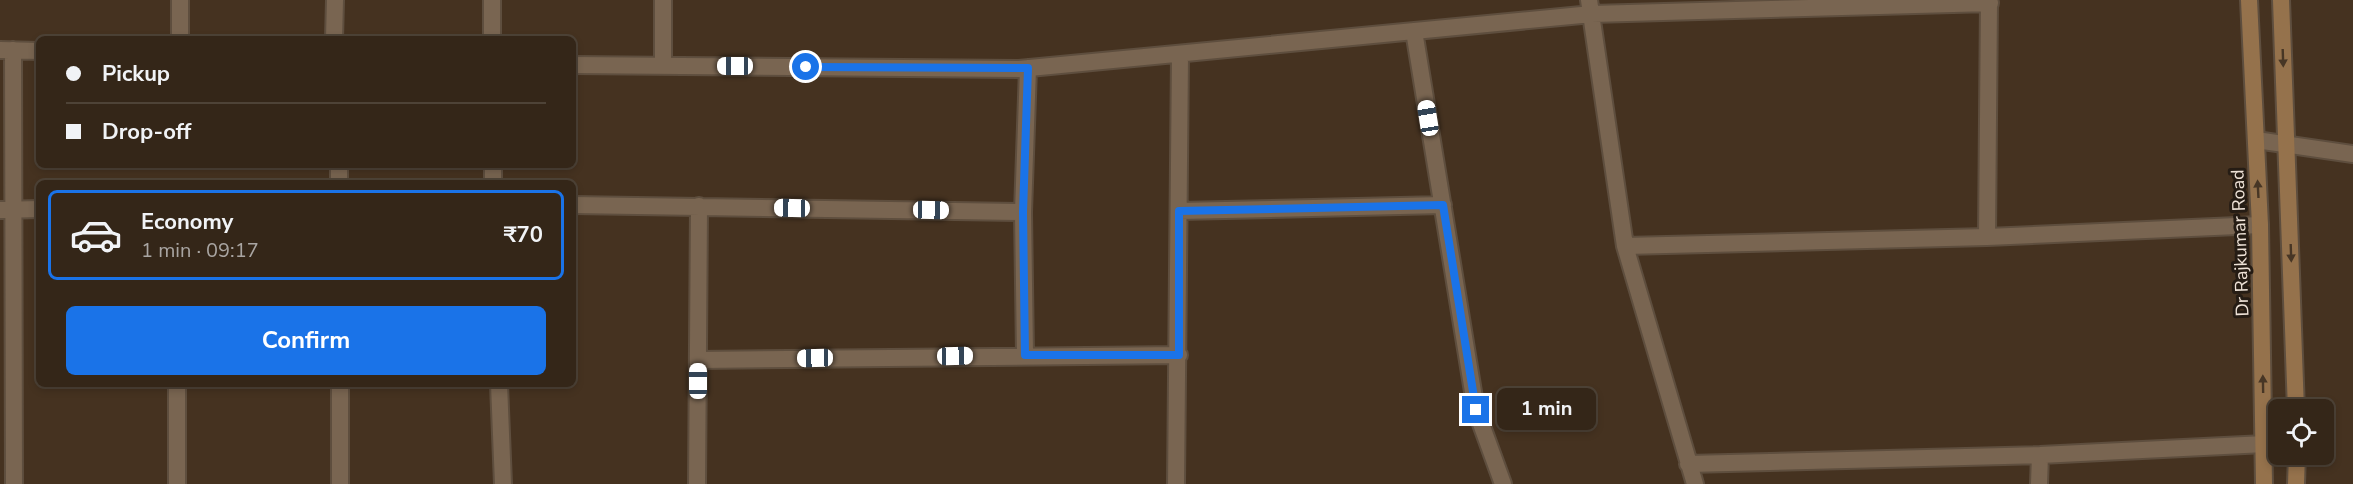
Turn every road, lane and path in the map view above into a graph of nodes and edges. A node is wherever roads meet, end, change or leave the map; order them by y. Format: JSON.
{"nodes":[{"id":1,"x":180,"y":0,"type":"edge"},
{"id":2,"x":335,"y":0,"type":"edge"},
{"id":3,"x":492,"y":0,"type":"edge"},
{"id":4,"x":663,"y":0,"type":"edge"},
{"id":5,"x":2249,"y":0,"type":"edge"},
{"id":6,"x":2281,"y":0,"type":"edge"},
{"id":7,"x":1990,"y":1,"type":"edge"},
{"id":8,"x":1826,"y":3,"type":"edge"},
{"id":9,"x":1590,"y":7,"type":"edge"},
{"id":10,"x":1414,"y":31,"type":"junction"},
{"id":11,"x":180,"y":36,"type":"edge"},
{"id":12,"x":334,"y":36,"type":"edge"},
{"id":13,"x":492,"y":36,"type":"edge"},
{"id":14,"x":6,"y":50,"type":"edge"},
{"id":15,"x":36,"y":51,"type":"edge"},
{"id":16,"x":1180,"y":55,"type":"junction"},
{"id":17,"x":576,"y":65,"type":"edge"},
{"id":18,"x":663,"y":66,"type":"junction"},
{"id":19,"x":1028,"y":68,"type":"junction"},
{"id":20,"x":2256,"y":140,"type":"junction"},
{"id":21,"x":2287,"y":144,"type":"junction"},
{"id":22,"x":2353,"y":154,"type":"edge"},
{"id":23,"x":576,"y":205,"type":"edge"},
{"id":24,"x":1443,"y":205,"type":"junction"},
{"id":25,"x":699,"y":206,"type":"junction"},
{"id":26,"x":36,"y":209,"type":"edge"},
{"id":27,"x":6,"y":210,"type":"edge"},
{"id":28,"x":1179,"y":211,"type":"junction"},
{"id":29,"x":1023,"y":212,"type":"junction"},
{"id":30,"x":2260,"y":225,"type":"junction"},
{"id":31,"x":1987,"y":237,"type":"junction"},
{"id":32,"x":1625,"y":246,"type":"junction"},
{"id":33,"x":1025,"y":355,"type":"junction"},
{"id":34,"x":1179,"y":355,"type":"junction"},
{"id":35,"x":698,"y":360,"type":"junction"},
{"id":36,"x":177,"y":387,"type":"edge"},
{"id":37,"x":340,"y":387,"type":"edge"},
{"id":38,"x":500,"y":387,"type":"edge"},
{"id":39,"x":2296,"y":399,"type":"edge"},
{"id":40,"x":2265,"y":444,"type":"junction"},
{"id":41,"x":2040,"y":455,"type":"junction"},
{"id":42,"x":1688,"y":464,"type":"junction"},
{"id":43,"x":2297,"y":465,"type":"edge"},
{"id":44,"x":14,"y":484,"type":"edge"},
{"id":45,"x":177,"y":484,"type":"edge"},
{"id":46,"x":340,"y":484,"type":"edge"},
{"id":47,"x":503,"y":484,"type":"edge"},
{"id":48,"x":697,"y":484,"type":"edge"},
{"id":49,"x":1176,"y":484,"type":"edge"},
{"id":50,"x":1503,"y":484,"type":"edge"},
{"id":51,"x":1695,"y":484,"type":"edge"},
{"id":52,"x":2038,"y":484,"type":"edge"},
{"id":53,"x":2264,"y":484,"type":"edge"},
{"id":54,"x":2296,"y":484,"type":"edge"}],
"edges":[{"from":1,"to":11,"type":"street"},
{"from":2,"to":12,"type":"street"},
{"from":3,"to":13,"type":"street"},
{"from":4,"to":18,"type":"street"},
{"from":5,"to":20,"type":"main road","name":"Dr Rajkumar Road"},
{"from":6,"to":21,"type":"main road","one_way":true},
{"from":7,"to":8,"type":"street"},
{"from":7,"to":31,"type":"street"},
{"from":8,"to":9,"type":"street"},
{"from":9,"to":10,"type":"street"},
{"from":9,"to":32,"type":"street"},
{"from":10,"to":16,"type":"street"},
{"from":10,"to":24,"type":"street"},
{"from":14,"to":15,"type":"street"},
{"from":14,"to":27,"type":"street"},
{"from":16,"to":19,"type":"street"},
{"from":16,"to":28,"type":"street"},
{"from":17,"to":18,"type":"street"},
{"from":18,"to":19,"type":"street"},
{"from":19,"to":29,"type":"street"},
{"from":20,"to":21,"type":"street"},
{"from":30,"to":20,"type":"main road","name":"Dr Rajkumar Road","one_way":true},
{"from":21,"to":22,"type":"street"},
{"from":21,"to":39,"type":"main road","one_way":true},
{"from":23,"to":25,"type":"street"},
{"from":24,"to":28,"type":"street"},
{"from":24,"to":50,"type":"street"},
{"from":25,"to":29,"type":"street"},
{"from":25,"to":35,"type":"street"},
{"from":26,"to":27,"type":"street"},
{"from":27,"to":44,"type":"street"},
{"from":28,"to":34,"type":"street"},
{"from":29,"to":33,"type":"street"},
{"from":30,"to":31,"type":"street"},
{"from":40,"to":30,"type":"main road","name":"Dr Rajkumar Road","one_way":true},
{"from":31,"to":32,"type":"street"},
{"from":32,"to":42,"type":"street"},
{"from":33,"to":34,"type":"street"},
{"from":33,"to":35,"type":"street"},
{"from":34,"to":49,"type":"street"},
{"from":35,"to":48,"type":"street"},
{"from":36,"to":45,"type":"street"},
{"from":37,"to":46,"type":"street"},
{"from":38,"to":47,"type":"street"},
{"from":40,"to":41,"type":"street"},
{"from":40,"to":53,"type":"main road","name":"Dr Rajkumar Road"},
{"from":41,"to":42,"type":"street"},
{"from":41,"to":52,"type":"street"},
{"from":42,"to":51,"type":"street"},
{"from":43,"to":54,"type":"main road"}]}
